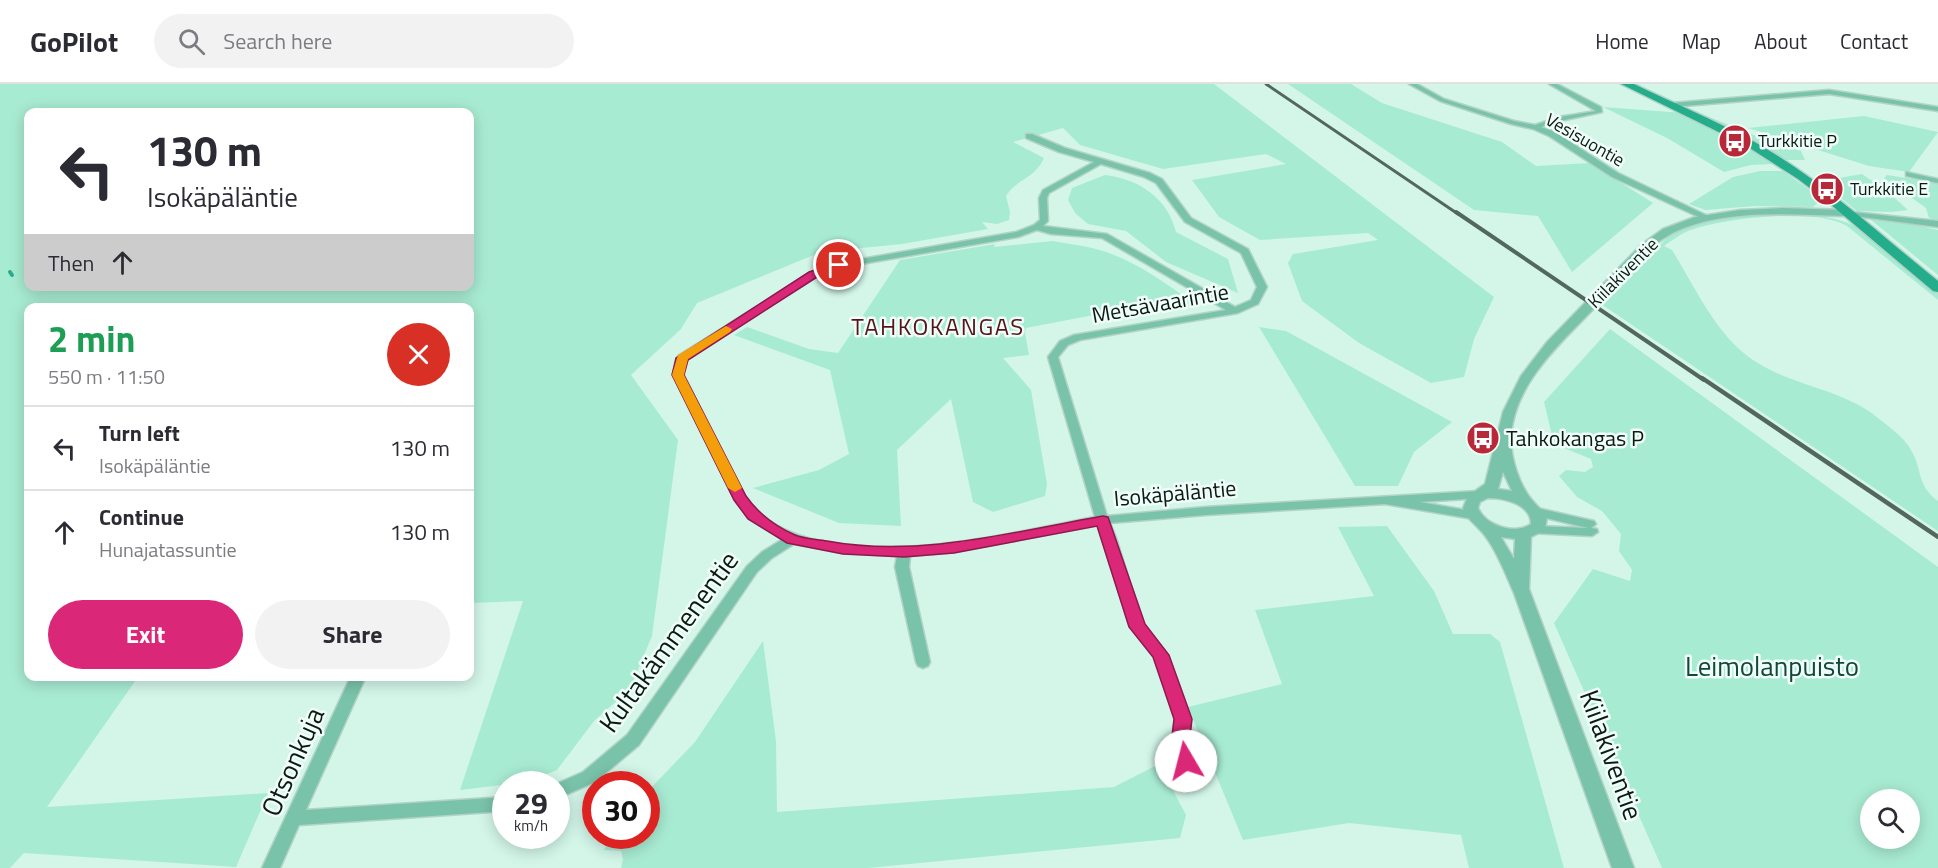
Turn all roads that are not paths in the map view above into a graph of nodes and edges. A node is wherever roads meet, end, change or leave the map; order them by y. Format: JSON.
{"nodes":[{"id":1,"x":1412,"y":84,"type":"edge"},
{"id":2,"x":1552,"y":84,"type":"edge"},
{"id":3,"x":1626,"y":84,"type":"edge"},
{"id":4,"x":1672,"y":105,"type":"junction"},
{"id":5,"x":1938,"y":109,"type":"edge"},
{"id":6,"x":1535,"y":127,"type":"junction"},
{"id":7,"x":1029,"y":136,"type":"dead end"},
{"id":8,"x":1101,"y":161,"type":"junction"},
{"id":9,"x":1909,"y":174,"type":"dead end"},
{"id":10,"x":1938,"y":181,"type":"edge"},
{"id":11,"x":1845,"y":213,"type":"junction"},
{"id":12,"x":1706,"y":217,"type":"junction"},
{"id":13,"x":1938,"y":224,"type":"edge"},
{"id":14,"x":1037,"y":227,"type":"junction"},
{"id":15,"x":1938,"y":288,"type":"edge"},
{"id":16,"x":1235,"y":312,"type":"junction"},
{"id":17,"x":1505,"y":437,"type":"junction"},
{"id":18,"x":1481,"y":494,"type":"junction"},
{"id":19,"x":1386,"y":500,"type":"junction"},
{"id":20,"x":1531,"y":507,"type":"junction"},
{"id":21,"x":1473,"y":515,"type":"junction"},
{"id":22,"x":1103,"y":520,"type":"junction"},
{"id":23,"x":1486,"y":526,"type":"junction"},
{"id":24,"x":1529,"y":533,"type":"junction"},
{"id":25,"x":792,"y":539,"type":"junction"},
{"id":26,"x":904,"y":552,"type":"junction"},
{"id":27,"x":1523,"y":593,"type":"junction"},
{"id":28,"x":923,"y":662,"type":"dead end"},
{"id":29,"x":357,"y":681,"type":"edge"},
{"id":30,"x":1191,"y":778,"type":"dead end"},
{"id":31,"x":570,"y":786,"type":"edge"},
{"id":32,"x":492,"y":805,"type":"edge"},
{"id":33,"x":295,"y":818,"type":"junction"},
{"id":34,"x":271,"y":868,"type":"edge"},
{"id":35,"x":1623,"y":868,"type":"edge"}],
"edges":[{"from":1,"to":6,"type":"street","name":"Vesisuontie"},
{"from":2,"to":6,"type":"street"},
{"from":3,"to":4,"type":"main road"},
{"from":4,"to":5,"type":"street"},
{"from":4,"to":11,"type":"main road"},
{"from":6,"to":12,"type":"street","name":"Vesisuontie"},
{"from":7,"to":8,"type":"street","name":"Metsävaarintie"},
{"from":8,"to":14,"type":"street"},
{"from":8,"to":16,"type":"street","name":"Metsävaarintie"},
{"from":9,"to":10,"type":"street"},
{"from":11,"to":12,"type":"street","name":"Kiilakiventie"},
{"from":11,"to":13,"type":"street"},
{"from":11,"to":15,"type":"main road"},
{"from":12,"to":17,"type":"street","name":"Kiilakiventie"},
{"from":14,"to":16,"type":"street"},
{"from":14,"to":25,"type":"street","name":"Isokäpäläntie"},
{"from":16,"to":22,"type":"street","name":"Metsävaarintie"},
{"from":17,"to":18,"type":"street","name":"Kiilakiventie"},
{"from":17,"to":20,"type":"street","name":"Kiilakiventie"},
{"from":18,"to":19,"type":"street","name":"Isokäpäläntie"},
{"from":18,"to":20,"type":"street"},
{"from":18,"to":21,"type":"street","name":"Kiilakiventie"},
{"from":19,"to":21,"type":"street","name":"Isokäpäläntie"},
{"from":19,"to":22,"type":"street","name":"Isokäpäläntie"},
{"from":20,"to":24,"type":"street","name":"Kiilakiventie"},
{"from":20,"to":24,"type":"street"},
{"from":21,"to":23,"type":"street"},
{"from":22,"to":26,"type":"street","name":"Isokäpäläntie"},
{"from":22,"to":30,"type":"street","name":"Metsävaarintie"},
{"from":23,"to":24,"type":"street"},
{"from":23,"to":27,"type":"street","name":"Kiilakiventie"},
{"from":24,"to":27,"type":"street","name":"Kiilakiventie"},
{"from":25,"to":26,"type":"street","name":"Isokäpäläntie"},
{"from":25,"to":31,"type":"street","name":"Kultakämmenentie"},
{"from":26,"to":28,"type":"street"},
{"from":27,"to":35,"type":"street","name":"Kiilakiventie"},
{"from":29,"to":33,"type":"street","name":"Otsonkuja"},
{"from":32,"to":33,"type":"street"},
{"from":33,"to":34,"type":"street","name":"Otsonkuja"}]}
